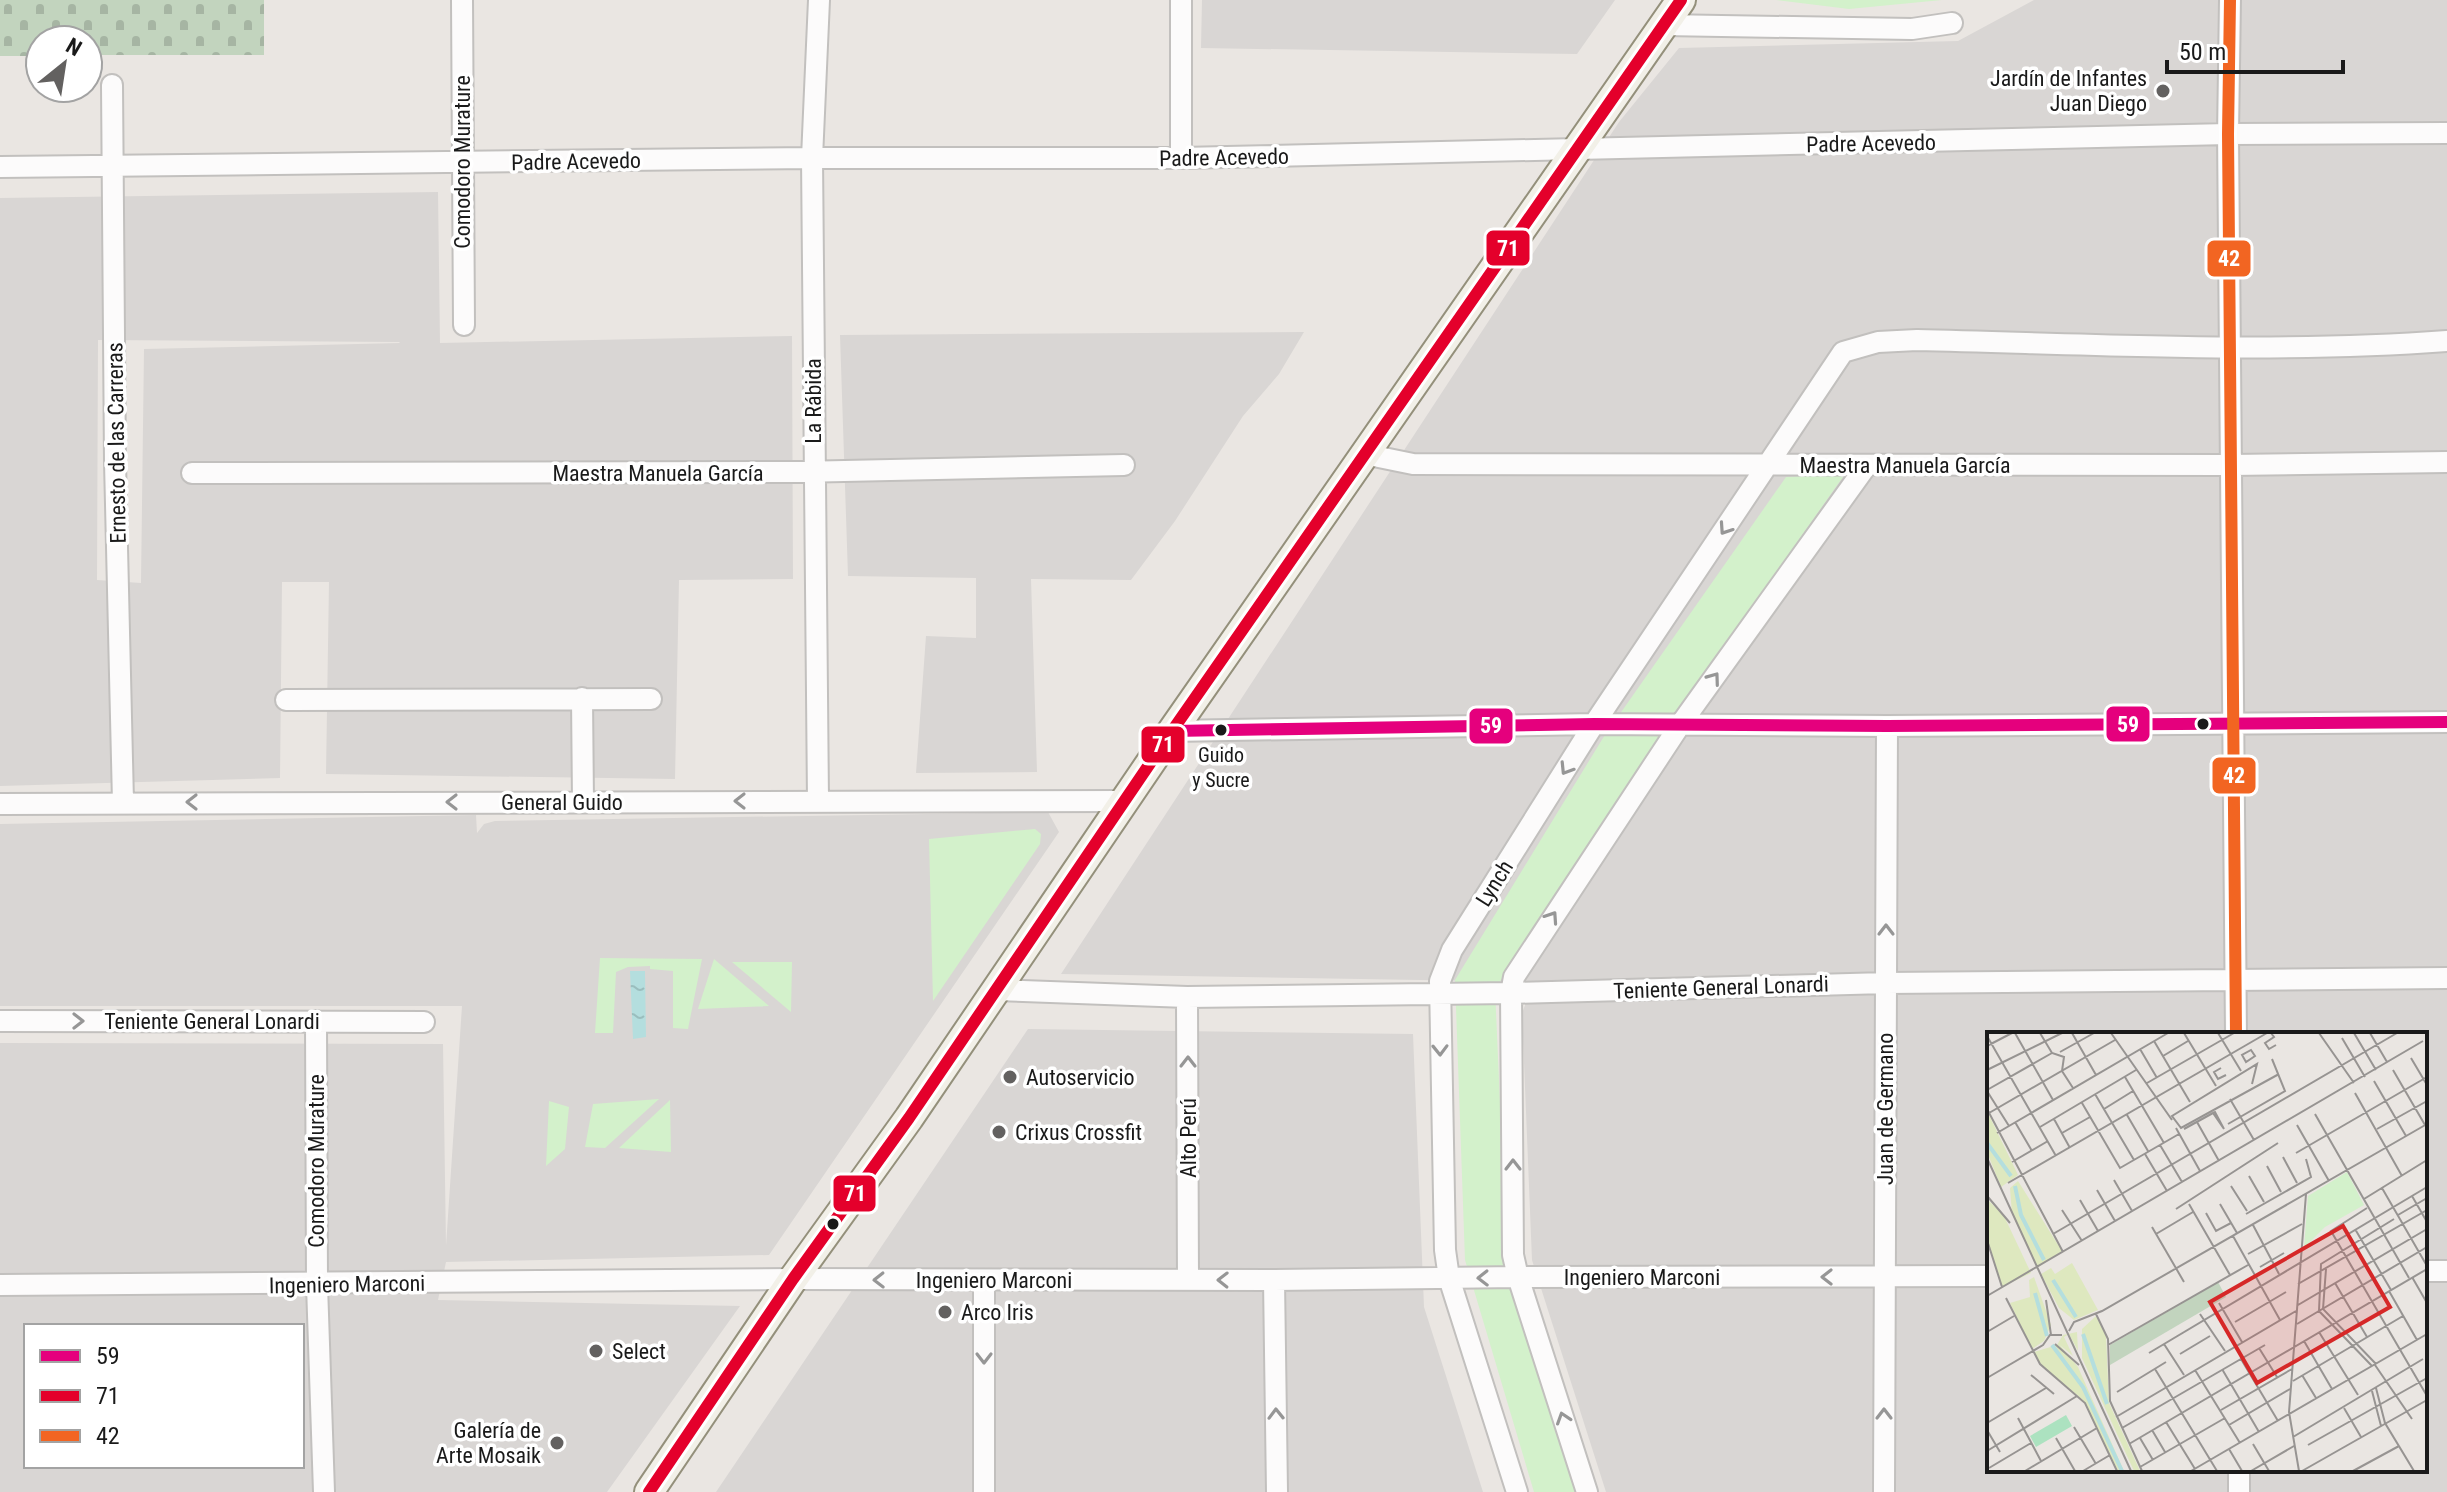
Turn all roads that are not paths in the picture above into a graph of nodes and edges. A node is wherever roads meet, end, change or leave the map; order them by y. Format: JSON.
{"nodes":[{"id":1,"x":462,"y":0,"type":"edge"},
{"id":2,"x":819,"y":0,"type":"edge"},
{"id":3,"x":1181,"y":0,"type":"edge"},
{"id":4,"x":1681,"y":0,"type":"edge"},
{"id":5,"x":2230,"y":0,"type":"edge"},
{"id":6,"x":1952,"y":23,"type":"dead end"},
{"id":7,"x":1663,"y":25,"type":"junction"},
{"id":8,"x":112,"y":85,"type":"dead end"},
{"id":9,"x":2447,"y":133,"type":"edge"},
{"id":10,"x":2228,"y":134,"type":"junction"},
{"id":11,"x":1577,"y":149,"type":"junction"},
{"id":12,"x":812,"y":158,"type":"junction"},
{"id":13,"x":1181,"y":158,"type":"junction"},
{"id":14,"x":461,"y":162,"type":"junction"},
{"id":15,"x":112,"y":165,"type":"junction"},
{"id":16,"x":0,"y":167,"type":"edge"},
{"id":17,"x":464,"y":325,"type":"dead end"},
{"id":18,"x":2447,"y":341,"type":"edge"},
{"id":19,"x":2231,"y":348,"type":"junction"},
{"id":20,"x":1364,"y":454,"type":"junction"},
{"id":21,"x":2447,"y":462,"type":"edge"},
{"id":22,"x":1124,"y":465,"type":"dead end"},
{"id":23,"x":1768,"y":465,"type":"junction"},
{"id":24,"x":1867,"y":465,"type":"junction"},
{"id":25,"x":2231,"y":465,"type":"junction"},
{"id":26,"x":813,"y":472,"type":"junction"},
{"id":27,"x":192,"y":473,"type":"dead end"},
{"id":28,"x":582,"y":698,"type":"junction"},
{"id":29,"x":651,"y":699,"type":"dead end"},
{"id":30,"x":286,"y":700,"type":"dead end"},
{"id":31,"x":2447,"y":722,"type":"edge"},
{"id":32,"x":2233,"y":723,"type":"junction"},
{"id":33,"x":1594,"y":724,"type":"junction"},
{"id":34,"x":1680,"y":725,"type":"junction"},
{"id":35,"x":1887,"y":726,"type":"junction"},
{"id":36,"x":1172,"y":731,"type":"junction"},
{"id":37,"x":818,"y":801,"type":"junction"},
{"id":38,"x":1124,"y":801,"type":"junction"},
{"id":39,"x":123,"y":802,"type":"junction"},
{"id":40,"x":583,"y":802,"type":"junction"},
{"id":41,"x":0,"y":804,"type":"edge"},
{"id":42,"x":2447,"y":978,"type":"edge"},
{"id":43,"x":2235,"y":980,"type":"junction"},
{"id":44,"x":1886,"y":983,"type":"junction"},
{"id":45,"x":995,"y":990,"type":"junction"},
{"id":46,"x":1511,"y":993,"type":"junction"},
{"id":47,"x":1438,"y":994,"type":"junction"},
{"id":48,"x":1187,"y":997,"type":"junction"},
{"id":49,"x":0,"y":1021,"type":"edge"},
{"id":50,"x":316,"y":1021,"type":"junction"},
{"id":51,"x":424,"y":1022,"type":"dead end"},
{"id":52,"x":2236,"y":1032,"type":"edge"},
{"id":53,"x":1987,"y":1276,"type":"edge"},
{"id":54,"x":1518,"y":1277,"type":"junction"},
{"id":55,"x":1884,"y":1277,"type":"junction"},
{"id":56,"x":1449,"y":1278,"type":"junction"},
{"id":57,"x":793,"y":1279,"type":"junction"},
{"id":58,"x":984,"y":1280,"type":"junction"},
{"id":59,"x":1188,"y":1280,"type":"junction"},
{"id":60,"x":1274,"y":1280,"type":"junction"},
{"id":61,"x":0,"y":1285,"type":"edge"},
{"id":62,"x":317,"y":1285,"type":"junction"},
{"id":63,"x":324,"y":1492,"type":"edge"},
{"id":64,"x":649,"y":1492,"type":"edge"},
{"id":65,"x":984,"y":1492,"type":"edge"},
{"id":66,"x":1277,"y":1492,"type":"edge"},
{"id":67,"x":1517,"y":1492,"type":"edge"},
{"id":68,"x":1587,"y":1492,"type":"edge"},
{"id":69,"x":1884,"y":1492,"type":"edge"}],
"edges":[{"from":1,"to":14,"type":"street","name":"Comodoro Murature"},
{"from":2,"to":12,"type":"street","name":"La Rábida"},
{"from":3,"to":13,"type":"street"},
{"from":4,"to":7,"type":"main road"},
{"from":5,"to":10,"type":"street"},
{"from":6,"to":7,"type":"street"},
{"from":7,"to":11,"type":"main road"},
{"from":8,"to":15,"type":"street","name":"Ernesto de las Carreras"},
{"from":9,"to":10,"type":"street","name":"Padre Acevedo"},
{"from":10,"to":11,"type":"street","name":"Padre Acevedo"},
{"from":10,"to":19,"type":"street"},
{"from":11,"to":13,"type":"street","name":"Padre Acevedo"},
{"from":11,"to":20,"type":"main road"},
{"from":12,"to":13,"type":"street","name":"Padre Acevedo"},
{"from":12,"to":14,"type":"street","name":"Padre Acevedo"},
{"from":12,"to":26,"type":"street","name":"La Rábida"},
{"from":14,"to":15,"type":"street","name":"Padre Acevedo"},
{"from":14,"to":17,"type":"street","name":"Comodoro Murature"},
{"from":15,"to":16,"type":"street","name":"Padre Acevedo"},
{"from":15,"to":39,"type":"street","name":"Ernesto de las Carreras"},
{"from":18,"to":19,"type":"street"},
{"from":19,"to":23,"type":"street","name":"Lynch"},
{"from":19,"to":25,"type":"street"},
{"from":20,"to":23,"type":"street","name":"Maestra Manuela García"},
{"from":20,"to":36,"type":"main road"},
{"from":21,"to":25,"type":"street","name":"Maestra Manuela García"},
{"from":22,"to":26,"type":"street","name":"Maestra Manuela García"},
{"from":23,"to":24,"type":"street","name":"Maestra Manuela García"},
{"from":23,"to":33,"type":"street","name":"Lynch","one_way":true},
{"from":24,"to":25,"type":"street","name":"Maestra Manuela García"},
{"from":34,"to":24,"type":"street","one_way":true},
{"from":25,"to":32,"type":"street"},
{"from":26,"to":27,"type":"street","name":"Maestra Manuela García"},
{"from":26,"to":37,"type":"street","name":"La Rábida"},
{"from":28,"to":29,"type":"street"},
{"from":28,"to":30,"type":"street"},
{"from":28,"to":40,"type":"street"},
{"from":31,"to":32,"type":"street"},
{"from":32,"to":35,"type":"street"},
{"from":32,"to":43,"type":"street"},
{"from":33,"to":34,"type":"street"},
{"from":33,"to":36,"type":"street"},
{"from":33,"to":47,"type":"street","name":"Lynch","one_way":true},
{"from":34,"to":35,"type":"street"},
{"from":46,"to":34,"type":"street","one_way":true},
{"from":44,"to":35,"type":"street","name":"Juan de Germano","one_way":true},
{"from":36,"to":38,"type":"main road"},
{"from":37,"to":38,"type":"street","name":"General Guido"},
{"from":37,"to":40,"type":"street","name":"General Guido","one_way":true},
{"from":38,"to":45,"type":"main road"},
{"from":40,"to":39,"type":"street","name":"General Guido","one_way":true},
{"from":39,"to":41,"type":"street","name":"General Guido"},
{"from":42,"to":43,"type":"street","name":"Teniente General Lonardi"},
{"from":43,"to":44,"type":"street","name":"Teniente General Lonardi"},
{"from":43,"to":52,"type":"street"},
{"from":44,"to":46,"type":"street","name":"Teniente General Lonardi"},
{"from":44,"to":55,"type":"street","name":"Juan de Germano"},
{"from":45,"to":48,"type":"street","name":"Teniente General Lonardi"},
{"from":45,"to":57,"type":"main road"},
{"from":46,"to":47,"type":"street","name":"Teniente General Lonardi"},
{"from":54,"to":46,"type":"street","one_way":true},
{"from":47,"to":48,"type":"street","name":"Teniente General Lonardi"},
{"from":47,"to":56,"type":"street","name":"Lynch","one_way":true},
{"from":59,"to":48,"type":"street","name":"Alto Perú","one_way":true},
{"from":49,"to":50,"type":"street","name":"Teniente General Lonardi","one_way":true},
{"from":50,"to":51,"type":"street","name":"Teniente General Lonardi"},
{"from":50,"to":62,"type":"street","name":"Comodoro Murature"},
{"from":53,"to":55,"type":"street","name":"Ingeniero Marconi"},
{"from":55,"to":54,"type":"street","name":"Ingeniero Marconi","one_way":true},
{"from":54,"to":56,"type":"street","name":"Ingeniero Marconi","one_way":true},
{"from":68,"to":54,"type":"street","one_way":true},
{"from":69,"to":55,"type":"street","name":"Juan de Germano","one_way":true},
{"from":56,"to":60,"type":"street","name":"Ingeniero Marconi"},
{"from":56,"to":67,"type":"street","name":"Lynch"},
{"from":58,"to":57,"type":"street","name":"Ingeniero Marconi","one_way":true},
{"from":57,"to":62,"type":"street","name":"Ingeniero Marconi"},
{"from":57,"to":64,"type":"main road"},
{"from":58,"to":59,"type":"street","name":"Ingeniero Marconi"},
{"from":58,"to":65,"type":"street","one_way":true},
{"from":60,"to":59,"type":"street","name":"Ingeniero Marconi","one_way":true},
{"from":66,"to":60,"type":"street","one_way":true},
{"from":61,"to":62,"type":"street","name":"Ingeniero Marconi"},
{"from":62,"to":63,"type":"street","name":"Comodoro Murature"}]}
